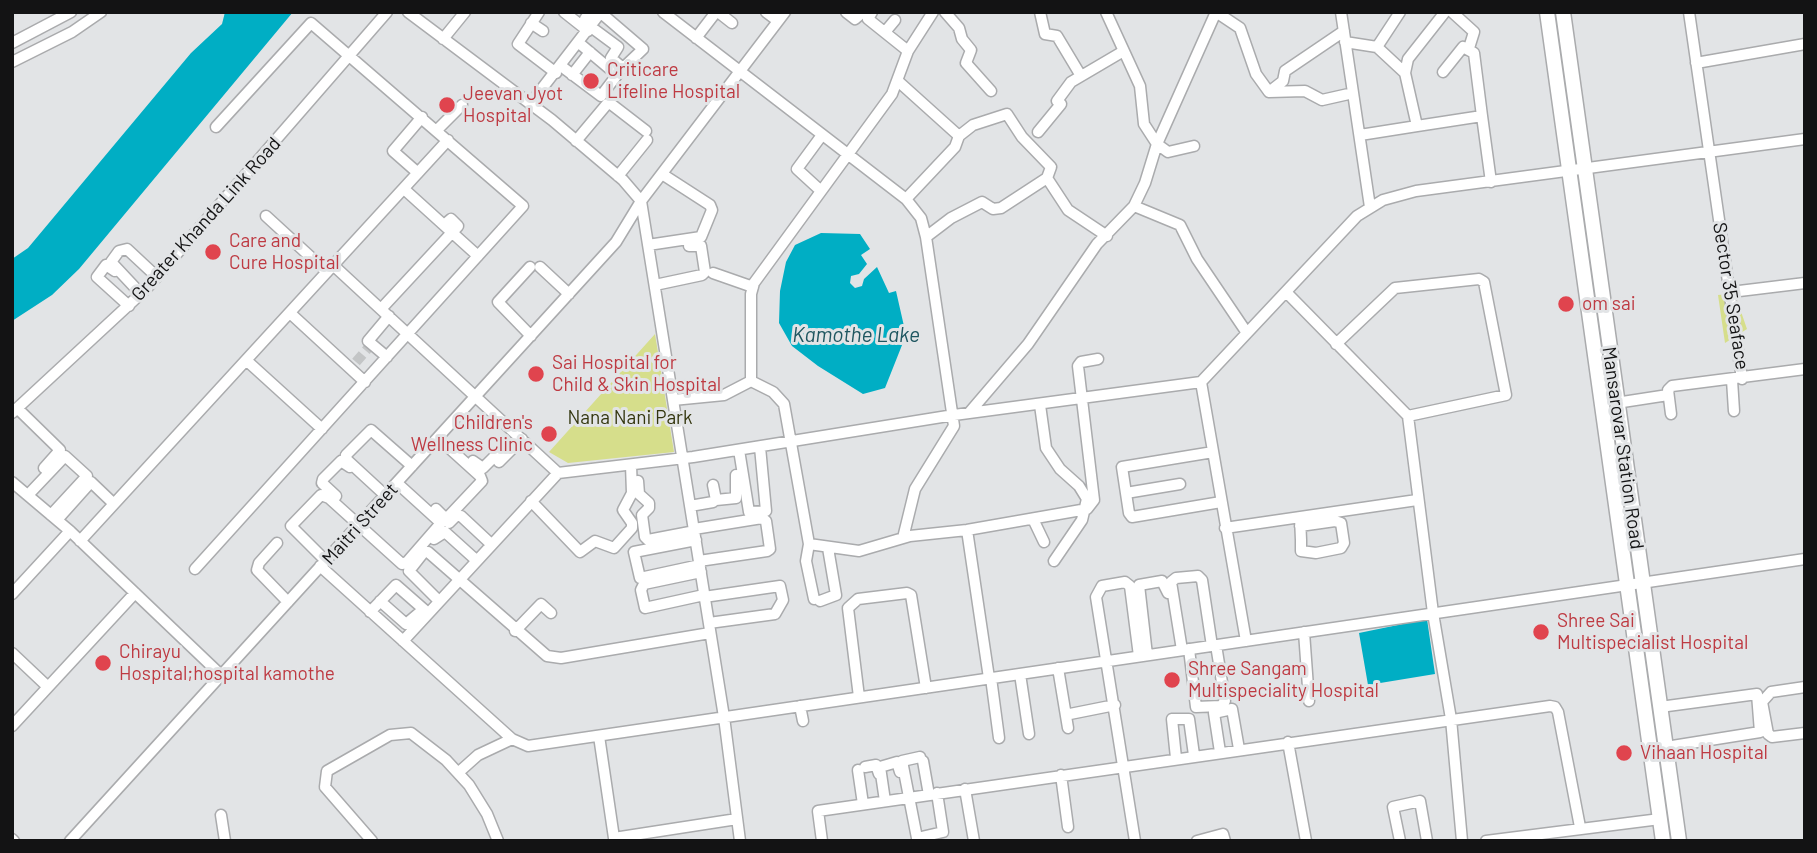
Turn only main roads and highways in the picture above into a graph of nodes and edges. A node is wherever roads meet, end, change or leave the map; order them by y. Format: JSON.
{"nodes":[{"id":1,"x":1547,"y":12,"type":"edge"},
{"id":2,"x":1563,"y":12,"type":"edge"},
{"id":3,"x":1576,"y":170,"type":"junction"},
{"id":4,"x":1610,"y":394,"type":"junction"},
{"id":5,"x":1634,"y":584,"type":"junction"},
{"id":6,"x":1663,"y":841,"type":"edge"},
{"id":7,"x":1679,"y":841,"type":"edge"}],
"edges":[{"from":1,"to":3,"type":"main road","name":"Mansarovar Station Road"},
{"from":2,"to":3,"type":"main road","name":"Mansarovar Station Road"},
{"from":3,"to":4,"type":"main road","name":"Mansarovar Station Road"},
{"from":4,"to":5,"type":"main road","name":"Mansarovar Station Road"},
{"from":4,"to":5,"type":"main road","name":"Mansarovar Station Road"},
{"from":5,"to":6,"type":"main road","name":"Mansarovar Station Road"},
{"from":5,"to":7,"type":"main road","name":"Mansarovar Station Road"}]}
